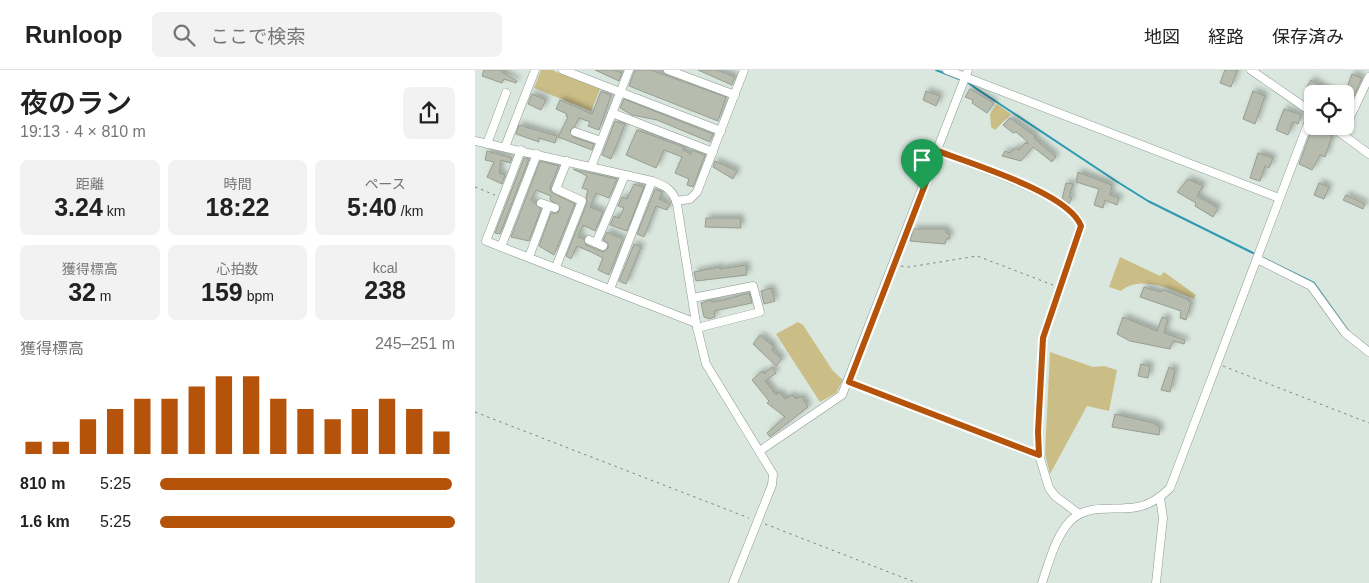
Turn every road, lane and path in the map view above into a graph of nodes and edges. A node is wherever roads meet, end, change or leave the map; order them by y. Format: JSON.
{"nodes":[{"id":1,"x":535,"y":70,"type":"edge"},
{"id":2,"x":563,"y":70,"type":"edge"},
{"id":3,"x":629,"y":70,"type":"edge"},
{"id":4,"x":668,"y":70,"type":"edge"},
{"id":5,"x":947,"y":70,"type":"edge"},
{"id":6,"x":1251,"y":70,"type":"edge"},
{"id":7,"x":740,"y":71,"type":"edge"},
{"id":8,"x":967,"y":74,"type":"edge"},
{"id":9,"x":1369,"y":77,"type":"edge"},
{"id":10,"x":506,"y":92,"type":"dead end"},
{"id":11,"x":620,"y":92,"type":"junction"},
{"id":12,"x":735,"y":95,"type":"junction"},
{"id":13,"x":1304,"y":107,"type":"edge"},
{"id":14,"x":1354,"y":109,"type":"edge"},
{"id":15,"x":612,"y":113,"type":"junction"},
{"id":16,"x":721,"y":131,"type":"junction"},
{"id":17,"x":575,"y":132,"type":"dead end"},
{"id":18,"x":1304,"y":134,"type":"edge"},
{"id":19,"x":1343,"y":135,"type":"edge"},
{"id":20,"x":475,"y":141,"type":"edge"},
{"id":21,"x":601,"y":141,"type":"junction"},
{"id":22,"x":487,"y":144,"type":"junction"},
{"id":23,"x":505,"y":147,"type":"junction"},
{"id":24,"x":521,"y":150,"type":"junction"},
{"id":25,"x":938,"y":151,"type":"junction"},
{"id":26,"x":713,"y":152,"type":"junction"},
{"id":27,"x":537,"y":154,"type":"junction"},
{"id":28,"x":1369,"y":154,"type":"edge"},
{"id":29,"x":567,"y":161,"type":"junction"},
{"id":30,"x":591,"y":167,"type":"junction"},
{"id":31,"x":625,"y":175,"type":"junction"},
{"id":32,"x":652,"y":181,"type":"junction"},
{"id":33,"x":475,"y":188,"type":"edge"},
{"id":34,"x":502,"y":198,"type":"junction"},
{"id":35,"x":1279,"y":198,"type":"junction"},
{"id":36,"x":676,"y":201,"type":"junction"},
{"id":37,"x":548,"y":206,"type":"dead end"},
{"id":38,"x":596,"y":243,"type":"dead end"},
{"id":39,"x":501,"y":247,"type":"junction"},
{"id":40,"x":529,"y":257,"type":"junction"},
{"id":41,"x":1257,"y":259,"type":"junction"},
{"id":42,"x":894,"y":263,"type":"junction"},
{"id":43,"x":556,"y":267,"type":"junction"},
{"id":44,"x":1061,"y":288,"type":"junction"},
{"id":45,"x":610,"y":289,"type":"junction"},
{"id":46,"x":693,"y":298,"type":"junction"},
{"id":47,"x":697,"y":326,"type":"junction"},
{"id":48,"x":1369,"y":352,"type":"edge"},
{"id":49,"x":1218,"y":364,"type":"junction"},
{"id":50,"x":849,"y":382,"type":"junction"},
{"id":51,"x":475,"y":412,"type":"edge"},
{"id":52,"x":1369,"y":423,"type":"edge"},
{"id":53,"x":761,"y":450,"type":"junction"},
{"id":54,"x":1039,"y":455,"type":"junction"},
{"id":55,"x":1159,"y":497,"type":"junction"},
{"id":56,"x":1079,"y":514,"type":"junction"},
{"id":57,"x":758,"y":522,"type":"junction"},
{"id":58,"x":733,"y":583,"type":"edge"},
{"id":59,"x":917,"y":583,"type":"edge"},
{"id":60,"x":1042,"y":583,"type":"edge"},
{"id":61,"x":1155,"y":583,"type":"edge"}],
"edges":[{"from":1,"to":23,"type":"street"},
{"from":2,"to":11,"type":"street"},
{"from":3,"to":11,"type":"street"},
{"from":4,"to":12,"type":"street"},
{"from":5,"to":8,"type":"street"},
{"from":6,"to":13,"type":"street"},
{"from":7,"to":12,"type":"street"},
{"from":8,"to":25,"type":"street"},
{"from":8,"to":35,"type":"street"},
{"from":9,"to":14,"type":"street"},
{"from":10,"to":22,"type":"street"},
{"from":11,"to":15,"type":"street"},
{"from":11,"to":16,"type":"street"},
{"from":12,"to":16,"type":"street"},
{"from":15,"to":21,"type":"street"},
{"from":15,"to":26,"type":"street"},
{"from":16,"to":26,"type":"street"},
{"from":17,"to":21,"type":"street"},
{"from":18,"to":35,"type":"street"},
{"from":19,"to":28,"type":"street"},
{"from":20,"to":22,"type":"street"},
{"from":21,"to":30,"type":"street"},
{"from":22,"to":23,"type":"street"},
{"from":23,"to":24,"type":"street"},
{"from":24,"to":27,"type":"street"},
{"from":24,"to":34,"type":"street"},
{"from":25,"to":42,"type":"street"},
{"from":25,"to":44,"type":"street"},
{"from":26,"to":36,"type":"street"},
{"from":27,"to":29,"type":"street"},
{"from":27,"to":39,"type":"street"},
{"from":29,"to":30,"type":"street"},
{"from":29,"to":43,"type":"street"},
{"from":30,"to":31,"type":"street"},
{"from":31,"to":32,"type":"street"},
{"from":31,"to":38,"type":"street"},
{"from":32,"to":36,"type":"street"},
{"from":32,"to":45,"type":"street"},
{"from":33,"to":34,"type":"path"},
{"from":34,"to":39,"type":"street"},
{"from":35,"to":41,"type":"street"},
{"from":36,"to":46,"type":"street"},
{"from":37,"to":40,"type":"street"},
{"from":39,"to":40,"type":"street"},
{"from":40,"to":43,"type":"street"},
{"from":41,"to":48,"type":"street"},
{"from":41,"to":49,"type":"street"},
{"from":42,"to":44,"type":"path"},
{"from":42,"to":50,"type":"street"},
{"from":43,"to":45,"type":"street"},
{"from":44,"to":54,"type":"street"},
{"from":45,"to":47,"type":"street"},
{"from":46,"to":47,"type":"street"},
{"from":46,"to":47,"type":"street"},
{"from":47,"to":53,"type":"street"},
{"from":49,"to":52,"type":"path"},
{"from":49,"to":55,"type":"street"},
{"from":50,"to":53,"type":"street"},
{"from":50,"to":54,"type":"path"},
{"from":51,"to":57,"type":"path"},
{"from":53,"to":57,"type":"street"},
{"from":54,"to":56,"type":"street"},
{"from":55,"to":56,"type":"street"},
{"from":55,"to":61,"type":"street"},
{"from":56,"to":60,"type":"street"},
{"from":57,"to":58,"type":"street"},
{"from":57,"to":59,"type":"path"}]}
